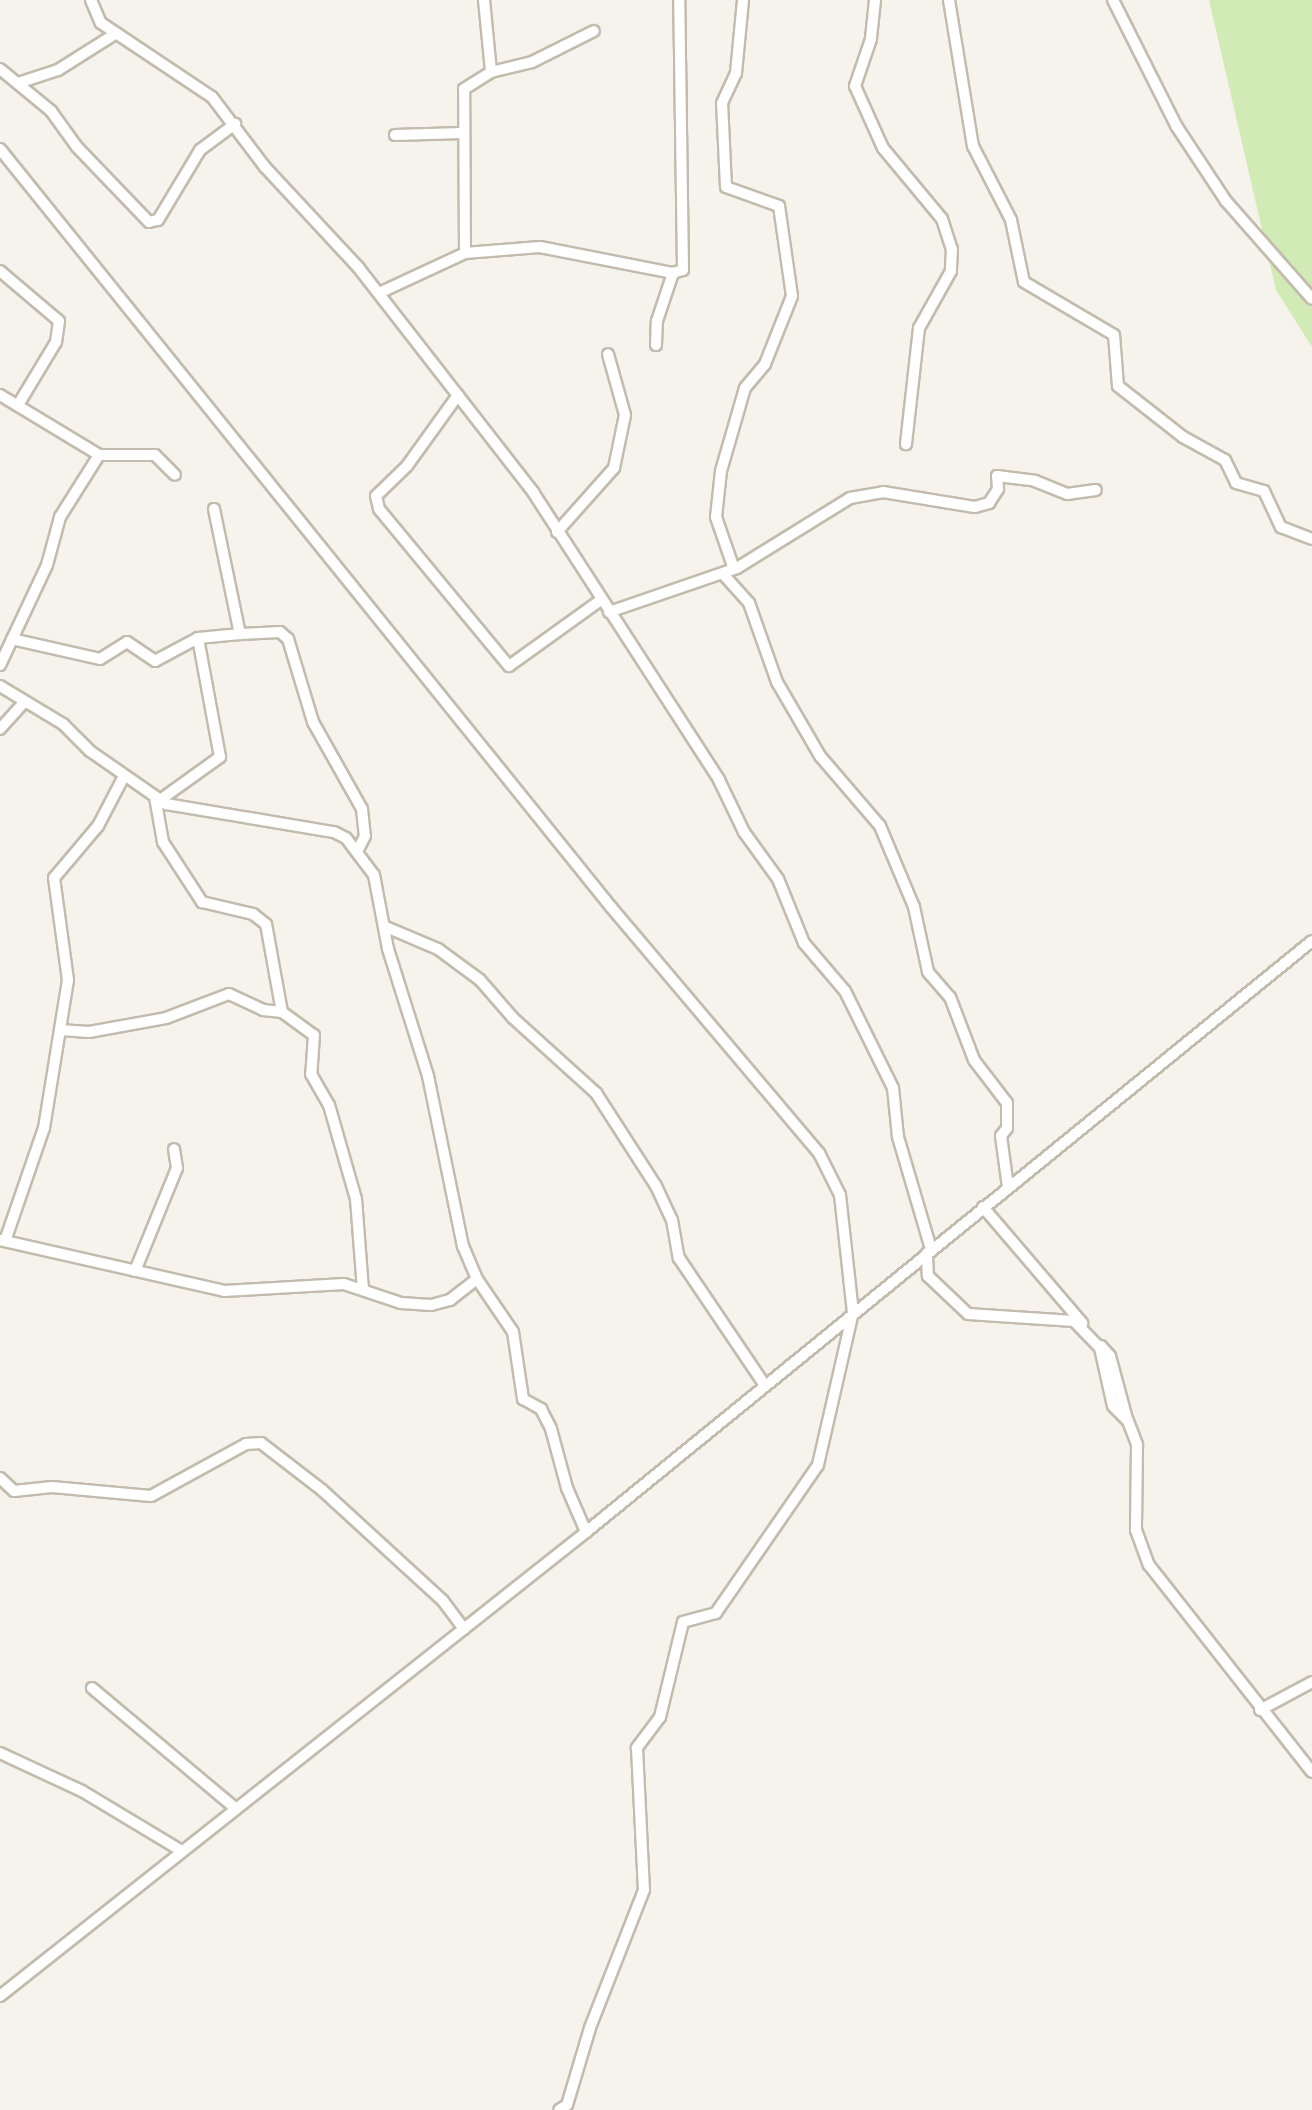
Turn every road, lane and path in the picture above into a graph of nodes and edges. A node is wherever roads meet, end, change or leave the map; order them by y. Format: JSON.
{"nodes":[{"id":1,"x":91,"y":0,"type":"edge"},
{"id":2,"x":484,"y":0,"type":"edge"},
{"id":3,"x":679,"y":0,"type":"edge"},
{"id":4,"x":743,"y":0,"type":"edge"},
{"id":5,"x":876,"y":0,"type":"edge"},
{"id":6,"x":949,"y":0,"type":"edge"},
{"id":7,"x":1113,"y":0,"type":"edge"},
{"id":8,"x":594,"y":31,"type":"dead end"},
{"id":9,"x":115,"y":34,"type":"junction"},
{"id":10,"x":0,"y":69,"type":"edge"},
{"id":11,"x":491,"y":72,"type":"junction"},
{"id":12,"x":18,"y":83,"type":"junction"},
{"id":13,"x":235,"y":124,"type":"junction"},
{"id":14,"x":462,"y":133,"type":"junction"},
{"id":15,"x":395,"y":135,"type":"dead end"},
{"id":16,"x":0,"y":149,"type":"edge"},
{"id":17,"x":465,"y":253,"type":"junction"},
{"id":18,"x":0,"y":271,"type":"edge"},
{"id":19,"x":673,"y":273,"type":"junction"},
{"id":20,"x":379,"y":293,"type":"junction"},
{"id":21,"x":1312,"y":299,"type":"edge"},
{"id":22,"x":656,"y":345,"type":"dead end"},
{"id":23,"x":608,"y":354,"type":"dead end"},
{"id":24,"x":0,"y":395,"type":"edge"},
{"id":25,"x":458,"y":395,"type":"junction"},
{"id":26,"x":18,"y":405,"type":"junction"},
{"id":27,"x":906,"y":444,"type":"dead end"},
{"id":28,"x":99,"y":455,"type":"junction"},
{"id":29,"x":176,"y":475,"type":"dead end"},
{"id":30,"x":1096,"y":490,"type":"dead end"},
{"id":31,"x":214,"y":509,"type":"dead end"},
{"id":32,"x":557,"y":533,"type":"junction"},
{"id":33,"x":1312,"y":539,"type":"edge"},
{"id":34,"x":734,"y":569,"type":"junction"},
{"id":35,"x":723,"y":574,"type":"junction"},
{"id":36,"x":601,"y":600,"type":"junction"},
{"id":37,"x":608,"y":612,"type":"junction"},
{"id":38,"x":240,"y":634,"type":"junction"},
{"id":39,"x":198,"y":638,"type":"junction"},
{"id":40,"x":12,"y":639,"type":"junction"},
{"id":41,"x":0,"y":665,"type":"edge"},
{"id":42,"x":0,"y":686,"type":"edge"},
{"id":43,"x":24,"y":702,"type":"junction"},
{"id":44,"x":0,"y":729,"type":"edge"},
{"id":45,"x":124,"y":776,"type":"junction"},
{"id":46,"x":158,"y":799,"type":"junction"},
{"id":47,"x":357,"y":852,"type":"junction"},
{"id":48,"x":386,"y":927,"type":"junction"},
{"id":49,"x":1312,"y":941,"type":"edge"},
{"id":50,"x":282,"y":1012,"type":"junction"},
{"id":51,"x":60,"y":1030,"type":"junction"},
{"id":52,"x":174,"y":1149,"type":"dead end"},
{"id":53,"x":1008,"y":1186,"type":"junction"},
{"id":54,"x":984,"y":1207,"type":"junction"},
{"id":55,"x":3,"y":1240,"type":"edge"},
{"id":56,"x":929,"y":1251,"type":"junction"},
{"id":57,"x":135,"y":1271,"type":"junction"},
{"id":58,"x":477,"y":1279,"type":"junction"},
{"id":59,"x":363,"y":1290,"type":"junction"},
{"id":60,"x":853,"y":1312,"type":"junction"},
{"id":61,"x":764,"y":1384,"type":"junction"},
{"id":62,"x":1128,"y":1421,"type":"junction"},
{"id":63,"x":0,"y":1478,"type":"edge"},
{"id":64,"x":586,"y":1532,"type":"junction"},
{"id":65,"x":464,"y":1629,"type":"junction"},
{"id":66,"x":1312,"y":1682,"type":"edge"},
{"id":67,"x":92,"y":1688,"type":"dead end"},
{"id":68,"x":1261,"y":1710,"type":"junction"},
{"id":69,"x":0,"y":1753,"type":"edge"},
{"id":70,"x":1312,"y":1772,"type":"edge"},
{"id":71,"x":234,"y":1807,"type":"junction"},
{"id":72,"x":180,"y":1850,"type":"junction"},
{"id":73,"x":0,"y":1996,"type":"edge"},
{"id":74,"x":559,"y":2110,"type":"edge"}],
"edges":[{"from":1,"to":9,"type":"street"},
{"from":2,"to":11,"type":"street"},
{"from":3,"to":19,"type":"street"},
{"from":4,"to":34,"type":"street"},
{"from":5,"to":27,"type":"street"},
{"from":6,"to":33,"type":"street"},
{"from":7,"to":21,"type":"street"},
{"from":8,"to":11,"type":"street"},
{"from":9,"to":12,"type":"street"},
{"from":9,"to":13,"type":"street"},
{"from":10,"to":12,"type":"street"},
{"from":11,"to":14,"type":"street"},
{"from":12,"to":13,"type":"street"},
{"from":13,"to":20,"type":"street"},
{"from":14,"to":15,"type":"street"},
{"from":14,"to":17,"type":"street"},
{"from":16,"to":60,"type":"street"},
{"from":17,"to":19,"type":"street"},
{"from":17,"to":20,"type":"street"},
{"from":18,"to":26,"type":"street"},
{"from":19,"to":22,"type":"street"},
{"from":20,"to":25,"type":"street"},
{"from":23,"to":32,"type":"street"},
{"from":24,"to":26,"type":"street"},
{"from":25,"to":32,"type":"street"},
{"from":25,"to":36,"type":"street"},
{"from":26,"to":28,"type":"street"},
{"from":28,"to":29,"type":"street"},
{"from":28,"to":40,"type":"street"},
{"from":30,"to":34,"type":"street"},
{"from":31,"to":38,"type":"street"},
{"from":32,"to":36,"type":"street"},
{"from":34,"to":35,"type":"street"},
{"from":35,"to":37,"type":"street"},
{"from":35,"to":53,"type":"street"},
{"from":36,"to":37,"type":"street"},
{"from":37,"to":56,"type":"street"},
{"from":38,"to":39,"type":"street"},
{"from":38,"to":47,"type":"street"},
{"from":39,"to":40,"type":"street"},
{"from":39,"to":46,"type":"street"},
{"from":40,"to":41,"type":"street"},
{"from":42,"to":43,"type":"street"},
{"from":43,"to":44,"type":"street"},
{"from":43,"to":45,"type":"street"},
{"from":45,"to":46,"type":"street"},
{"from":45,"to":51,"type":"street"},
{"from":46,"to":47,"type":"street"},
{"from":46,"to":50,"type":"street"},
{"from":47,"to":48,"type":"street"},
{"from":48,"to":58,"type":"street"},
{"from":48,"to":61,"type":"street"},
{"from":49,"to":53,"type":"street"},
{"from":50,"to":51,"type":"street"},
{"from":50,"to":59,"type":"street"},
{"from":51,"to":55,"type":"street"},
{"from":52,"to":57,"type":"street"},
{"from":53,"to":54,"type":"street"},
{"from":54,"to":56,"type":"street"},
{"from":54,"to":62,"type":"street"},
{"from":55,"to":57,"type":"street"},
{"from":56,"to":60,"type":"street"},
{"from":56,"to":62,"type":"street"},
{"from":57,"to":59,"type":"street"},
{"from":58,"to":59,"type":"street"},
{"from":58,"to":64,"type":"street"},
{"from":60,"to":61,"type":"street"},
{"from":60,"to":74,"type":"street"},
{"from":61,"to":64,"type":"street"},
{"from":62,"to":68,"type":"street"},
{"from":63,"to":65,"type":"street"},
{"from":64,"to":65,"type":"street"},
{"from":65,"to":71,"type":"street"},
{"from":66,"to":68,"type":"street"},
{"from":67,"to":71,"type":"street"},
{"from":68,"to":70,"type":"street"},
{"from":69,"to":72,"type":"street"},
{"from":71,"to":72,"type":"street"},
{"from":72,"to":73,"type":"street"}]}
